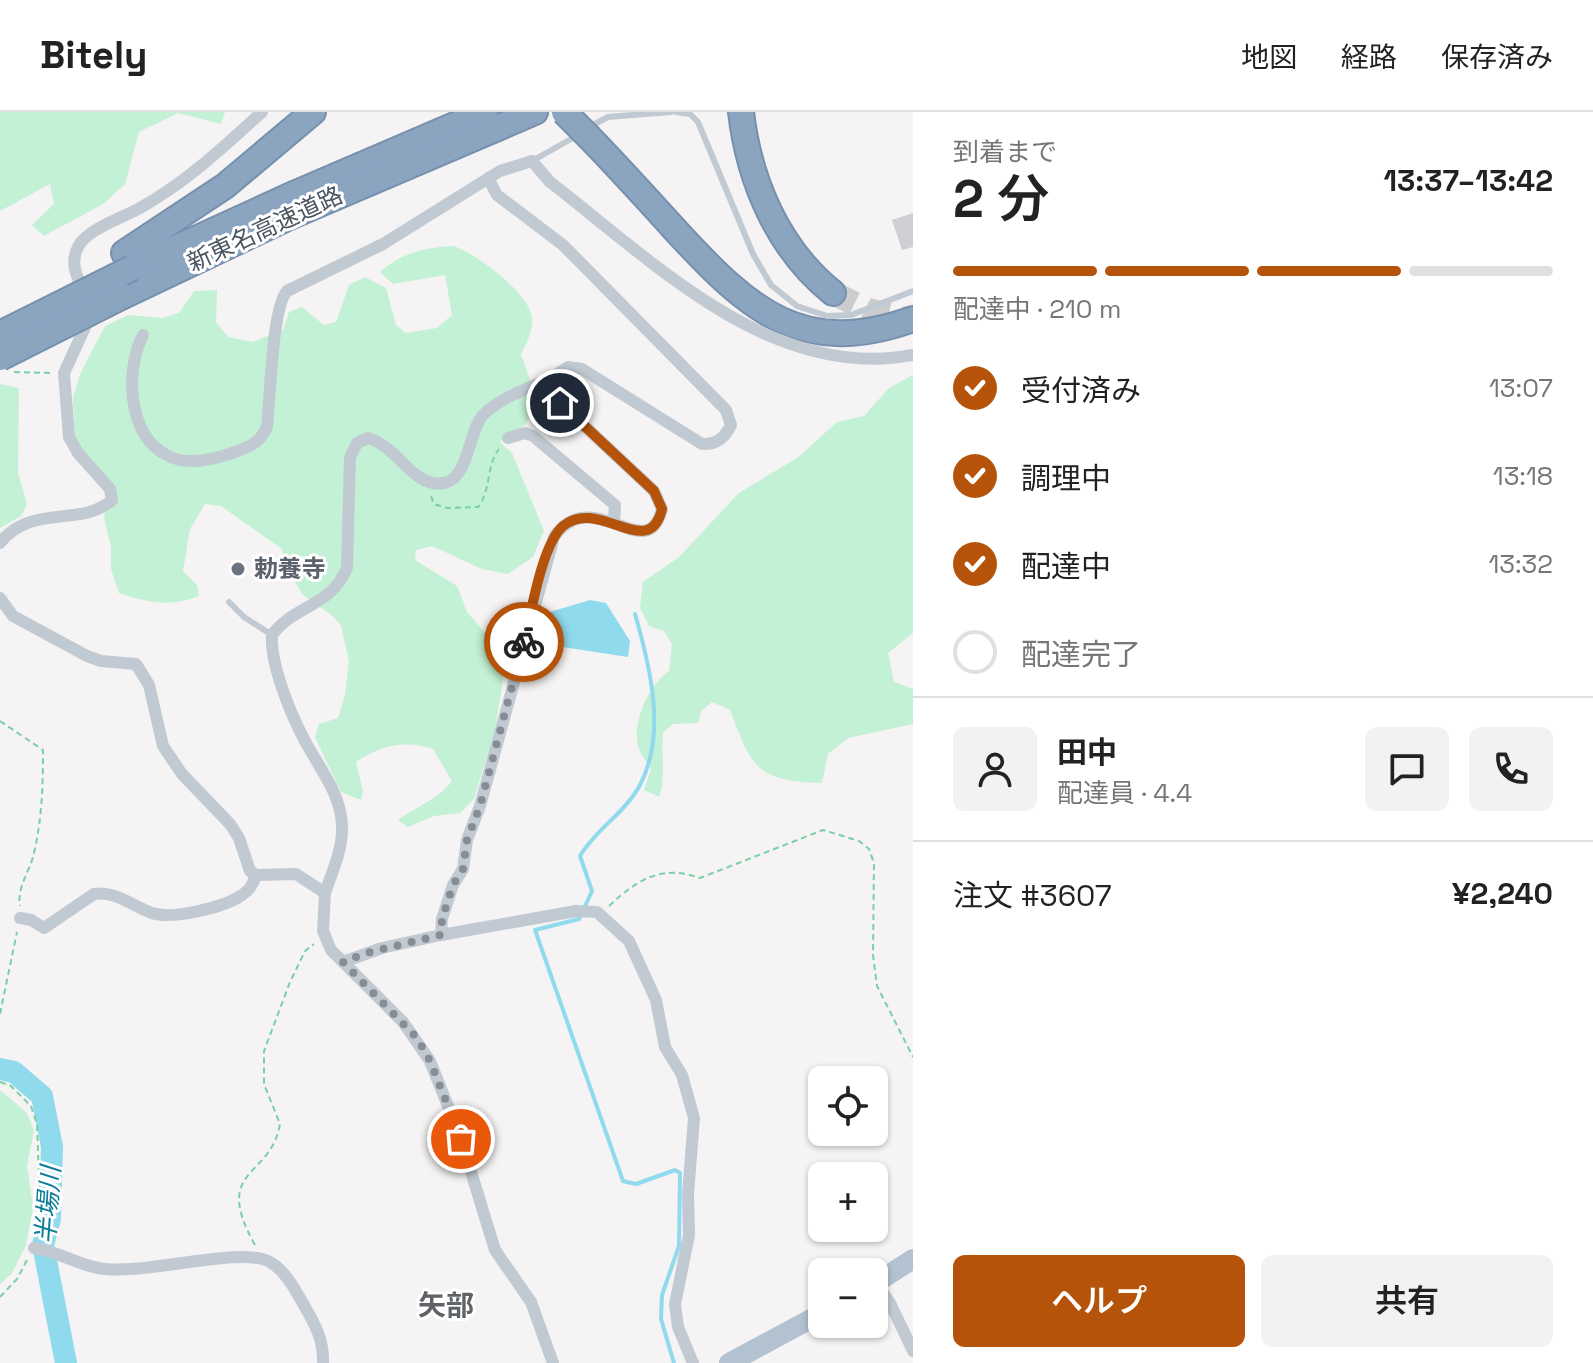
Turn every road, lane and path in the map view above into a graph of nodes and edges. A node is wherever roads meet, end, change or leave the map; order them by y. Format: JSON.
{"nodes":[{"id":1,"x":262,"y":112,"type":"edge"},
{"id":2,"x":313,"y":112,"type":"edge"},
{"id":3,"x":485,"y":112,"type":"edge"},
{"id":4,"x":535,"y":112,"type":"edge"},
{"id":5,"x":564,"y":112,"type":"edge"},
{"id":6,"x":674,"y":112,"type":"edge"},
{"id":7,"x":741,"y":112,"type":"edge"},
{"id":8,"x":532,"y":161,"type":"junction"},
{"id":9,"x":488,"y":178,"type":"junction"},
{"id":10,"x":128,"y":261,"type":"junction"},
{"id":11,"x":913,"y":291,"type":"edge"},
{"id":12,"x":833,"y":293,"type":"tunnel mouth"},
{"id":13,"x":913,"y":319,"type":"edge"},
{"id":14,"x":0,"y":323,"type":"edge"},
{"id":15,"x":0,"y":334,"type":"edge"},
{"id":16,"x":143,"y":335,"type":"dead end"},
{"id":17,"x":913,"y":355,"type":"edge"},
{"id":18,"x":6,"y":365,"type":"edge"},
{"id":19,"x":64,"y":373,"type":"junction"},
{"id":20,"x":549,"y":379,"type":"junction"},
{"id":21,"x":508,"y":438,"type":"joint"},
{"id":22,"x":430,"y":483,"type":"junction"},
{"id":23,"x":614,"y":522,"type":"junction"},
{"id":24,"x":0,"y":543,"type":"edge"},
{"id":25,"x":0,"y":598,"type":"edge"},
{"id":26,"x":229,"y":602,"type":"dead end"},
{"id":27,"x":272,"y":635,"type":"junction"},
{"id":28,"x":0,"y":721,"type":"edge"},
{"id":29,"x":256,"y":875,"type":"junction"},
{"id":30,"x":325,"y":893,"type":"junction"},
{"id":31,"x":594,"y":911,"type":"junction"},
{"id":32,"x":20,"y":918,"type":"junction"},
{"id":33,"x":441,"y":935,"type":"junction"},
{"id":34,"x":326,"y":941,"type":"junction"},
{"id":35,"x":343,"y":962,"type":"junction"},
{"id":36,"x":0,"y":1014,"type":"edge"},
{"id":37,"x":913,"y":1057,"type":"edge"},
{"id":38,"x":0,"y":1082,"type":"edge"},
{"id":39,"x":34,"y":1248,"type":"junction"},
{"id":40,"x":258,"y":1257,"type":"junction"},
{"id":41,"x":913,"y":1259,"type":"edge"},
{"id":42,"x":888,"y":1275,"type":"edge"},
{"id":43,"x":0,"y":1297,"type":"edge"},
{"id":44,"x":888,"y":1300,"type":"edge"},
{"id":45,"x":808,"y":1321,"type":"edge"},
{"id":46,"x":913,"y":1351,"type":"edge"},
{"id":47,"x":323,"y":1363,"type":"edge"},
{"id":48,"x":553,"y":1363,"type":"edge"},
{"id":49,"x":693,"y":1363,"type":"edge"},
{"id":50,"x":729,"y":1363,"type":"edge"}],
"edges":[{"from":1,"to":19,"type":"street"},
{"from":2,"to":10,"type":"highway"},
{"from":3,"to":10,"type":"highway","name":"新東名高速道路"},
{"from":4,"to":18,"type":"highway","name":"新東名高速道路","bridge":true},
{"from":5,"to":13,"type":"highway","bridge":true},
{"from":6,"to":8,"type":"lane"},
{"from":6,"to":11,"type":"lane"},
{"from":7,"to":12,"type":"highway"},
{"from":8,"to":9,"type":"street"},
{"from":8,"to":17,"type":"street"},
{"from":9,"to":16,"type":"street"},
{"from":9,"to":20,"type":"street"},
{"from":10,"to":14,"type":"highway"},
{"from":10,"to":15,"type":"highway","name":"新東名高速道路","bridge":true},
{"from":18,"to":19,"type":"path"},
{"from":19,"to":24,"type":"street"},
{"from":20,"to":22,"type":"street"},
{"from":20,"to":23,"type":"street"},
{"from":21,"to":22,"type":"path"},
{"from":21,"to":23,"type":"street"},
{"from":22,"to":27,"type":"street"},
{"from":23,"to":33,"type":"street"},
{"from":25,"to":29,"type":"street"},
{"from":26,"to":27,"type":"lane"},
{"from":27,"to":30,"type":"street"},
{"from":28,"to":32,"type":"path"},
{"from":29,"to":30,"type":"street"},
{"from":29,"to":32,"type":"street"},
{"from":30,"to":34,"type":"street"},
{"from":31,"to":33,"type":"street"},
{"from":31,"to":37,"type":"path"},
{"from":31,"to":49,"type":"street"},
{"from":32,"to":36,"type":"path"},
{"from":33,"to":35,"type":"street"},
{"from":34,"to":35,"type":"street"},
{"from":34,"to":40,"type":"path"},
{"from":35,"to":48,"type":"street"},
{"from":38,"to":39,"type":"path"},
{"from":39,"to":40,"type":"street"},
{"from":39,"to":43,"type":"path"},
{"from":40,"to":47,"type":"street"},
{"from":41,"to":42,"type":"main road"},
{"from":44,"to":46,"type":"street"},
{"from":45,"to":50,"type":"main road"}]}
